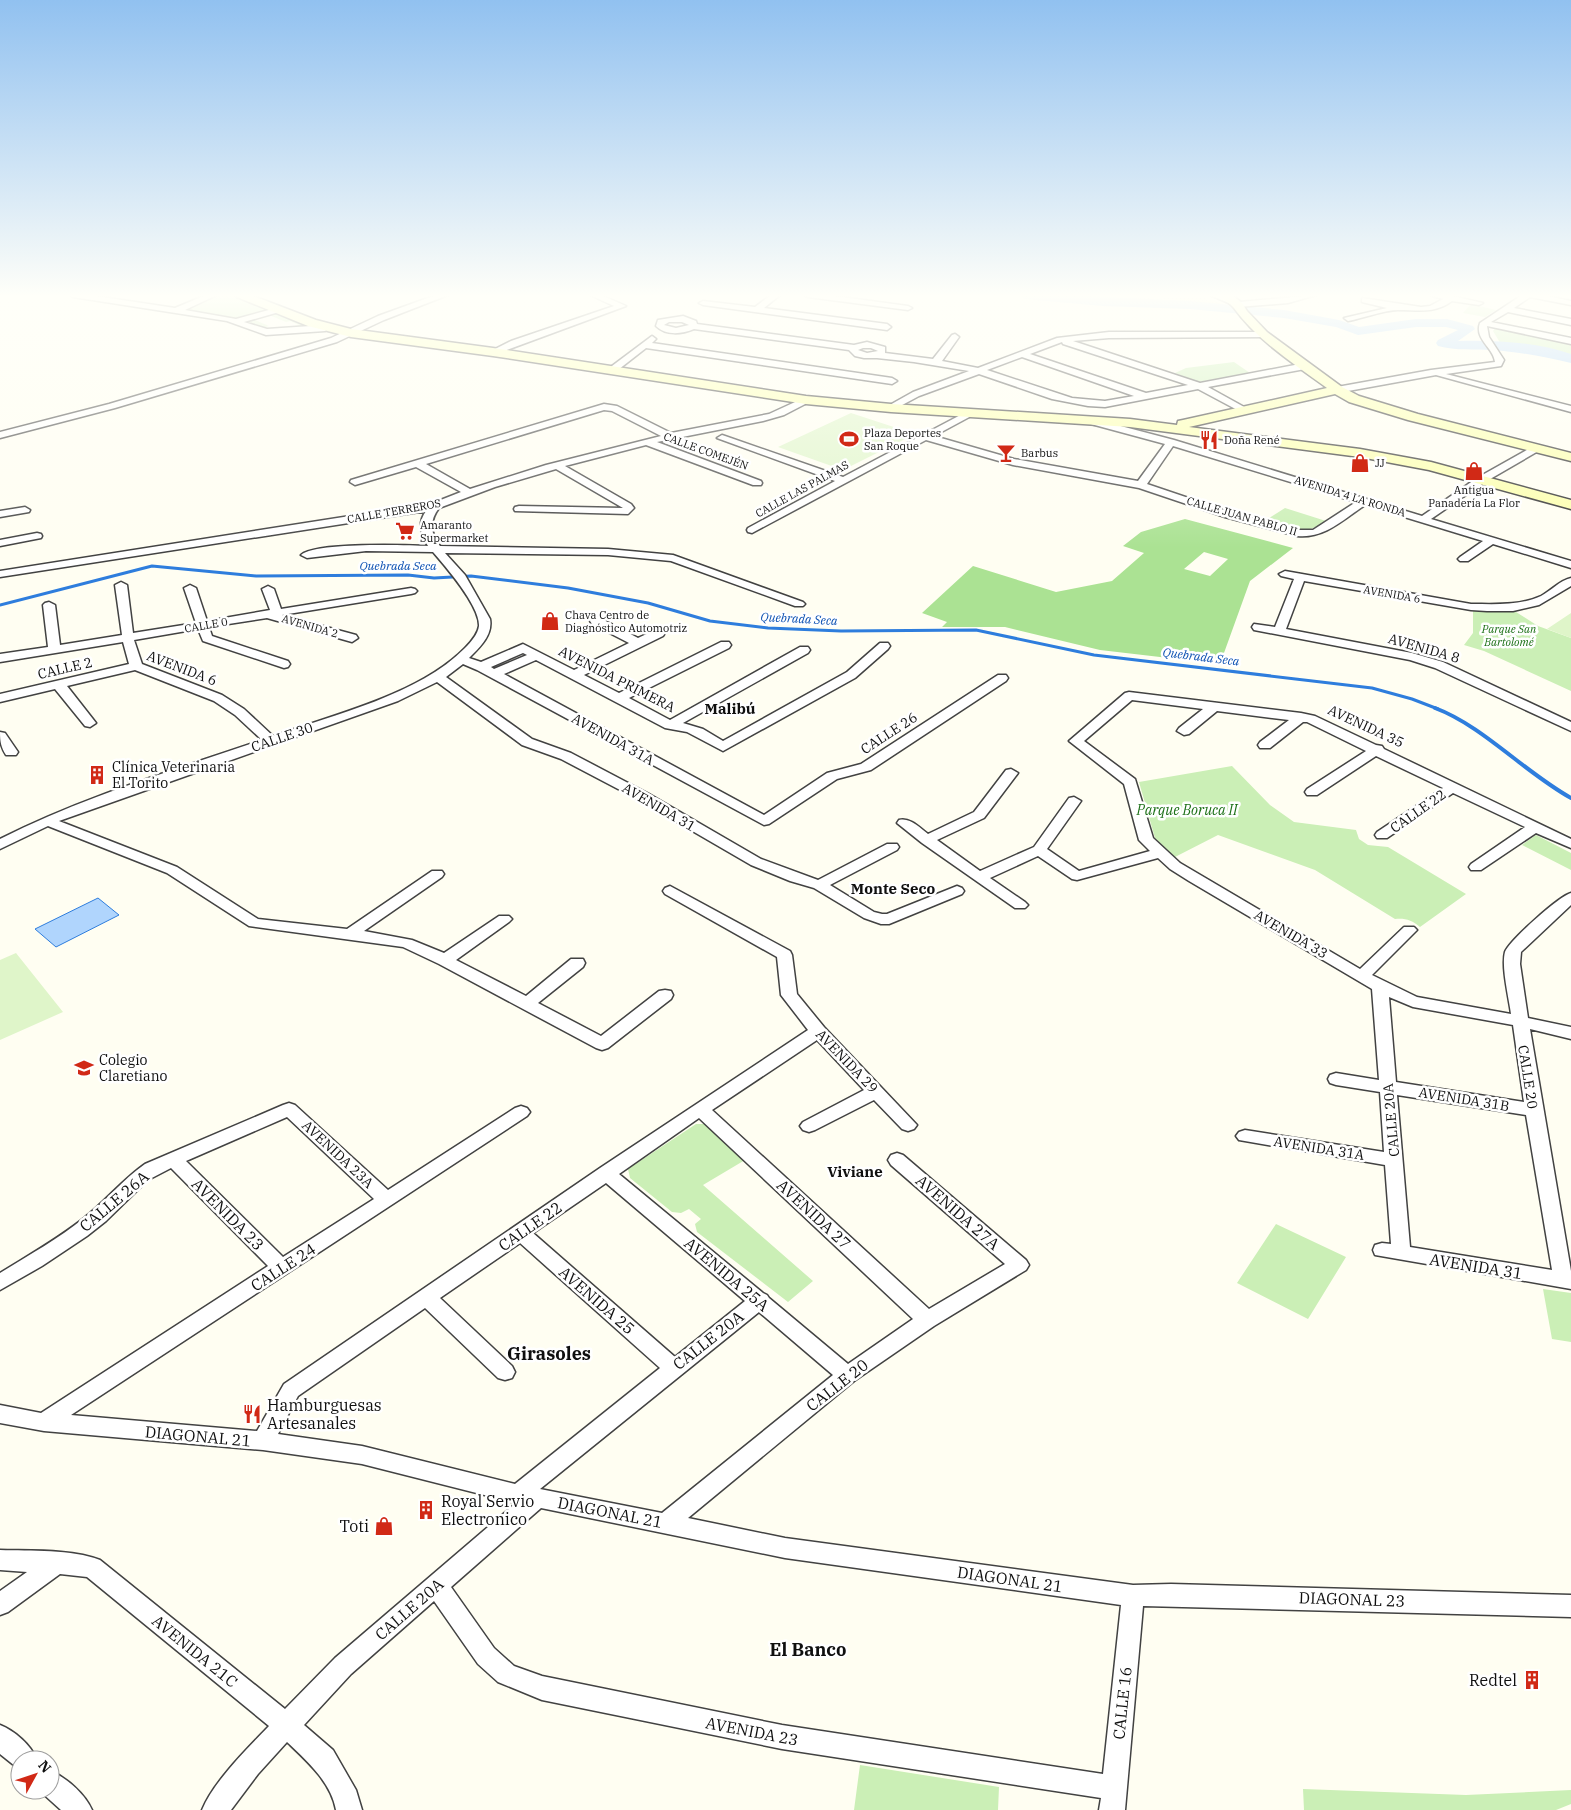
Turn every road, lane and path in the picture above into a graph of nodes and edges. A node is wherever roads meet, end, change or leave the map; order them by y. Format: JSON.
{"nodes":[{"id":1,"x":202,"y":379,"type":"edge"},
{"id":2,"x":667,"y":379,"type":"edge"},
{"id":3,"x":888,"y":379,"type":"edge"},
{"id":4,"x":953,"y":379,"type":"edge"},
{"id":5,"x":1005,"y":379,"type":"edge"},
{"id":6,"x":1095,"y":379,"type":"edge"},
{"id":7,"x":1179,"y":379,"type":"edge"},
{"id":8,"x":1234,"y":379,"type":"edge"},
{"id":9,"x":1323,"y":379,"type":"edge"},
{"id":10,"x":1392,"y":379,"type":"edge"},
{"id":11,"x":1459,"y":379,"type":"edge"},
{"id":12,"x":892,"y":381,"type":"dead end"},
{"id":13,"x":1199,"y":386,"type":"junction"},
{"id":14,"x":1337,"y":390,"type":"junction"},
{"id":15,"x":1144,"y":396,"type":"junction"},
{"id":16,"x":806,"y":400,"type":"junction"},
{"id":17,"x":891,"y":408,"type":"junction"},
{"id":18,"x":1571,"y":409,"type":"edge"},
{"id":19,"x":1243,"y":410,"type":"junction"},
{"id":20,"x":970,"y":413,"type":"junction"},
{"id":21,"x":1129,"y":426,"type":"junction"},
{"id":22,"x":1194,"y":427,"type":"junction"},
{"id":23,"x":0,"y":435,"type":"edge"},
{"id":24,"x":669,"y":436,"type":"junction"},
{"id":25,"x":925,"y":437,"type":"junction"},
{"id":26,"x":722,"y":438,"type":"dead end"},
{"id":27,"x":647,"y":442,"type":"junction"},
{"id":28,"x":1171,"y":442,"type":"junction"},
{"id":29,"x":1537,"y":448,"type":"junction"},
{"id":30,"x":1571,"y":457,"type":"edge"},
{"id":31,"x":417,"y":463,"type":"junction"},
{"id":32,"x":558,"y":466,"type":"junction"},
{"id":33,"x":1481,"y":480,"type":"junction"},
{"id":34,"x":844,"y":481,"type":"junction"},
{"id":35,"x":354,"y":482,"type":"dead end"},
{"id":36,"x":757,"y":483,"type":"dead end"},
{"id":37,"x":1141,"y":485,"type":"junction"},
{"id":38,"x":468,"y":492,"type":"junction"},
{"id":39,"x":1365,"y":501,"type":"junction"},
{"id":40,"x":1571,"y":505,"type":"edge"},
{"id":41,"x":435,"y":506,"type":"junction"},
{"id":42,"x":519,"y":509,"type":"dead end"},
{"id":43,"x":26,"y":510,"type":"dead end"},
{"id":44,"x":401,"y":511,"type":"junction"},
{"id":45,"x":0,"y":514,"type":"edge"},
{"id":46,"x":1424,"y":519,"type":"junction"},
{"id":47,"x":425,"y":530,"type":"junction"},
{"id":48,"x":752,"y":530,"type":"dead end"},
{"id":49,"x":37,"y":536,"type":"dead end"},
{"id":50,"x":1492,"y":540,"type":"junction"},
{"id":51,"x":0,"y":543,"type":"edge"},
{"id":52,"x":437,"y":549,"type":"junction"},
{"id":53,"x":1571,"y":553,"type":"edge"},
{"id":54,"x":307,"y":555,"type":"dead end"},
{"id":55,"x":1464,"y":560,"type":"dead end"},
{"id":56,"x":1566,"y":563,"type":"edge"},
{"id":57,"x":0,"y":574,"type":"edge"},
{"id":58,"x":1285,"y":574,"type":"dead end"},
{"id":59,"x":1300,"y":577,"type":"junction"},
{"id":60,"x":1571,"y":581,"type":"edge"},
{"id":61,"x":121,"y":585,"type":"dead end"},
{"id":62,"x":190,"y":588,"type":"dead end"},
{"id":63,"x":268,"y":589,"type":"dead end"},
{"id":64,"x":411,"y":591,"type":"dead end"},
{"id":65,"x":799,"y":604,"type":"dead end"},
{"id":66,"x":50,"y":605,"type":"dead end"},
{"id":67,"x":272,"y":614,"type":"junction"},
{"id":68,"x":596,"y":622,"type":"dead end"},
{"id":69,"x":202,"y":626,"type":"junction"},
{"id":70,"x":1258,"y":627,"type":"dead end"},
{"id":71,"x":1279,"y":630,"type":"junction"},
{"id":72,"x":659,"y":633,"type":"dead end"},
{"id":73,"x":128,"y":638,"type":"junction"},
{"id":74,"x":352,"y":638,"type":"dead end"},
{"id":75,"x":638,"y":643,"type":"junction"},
{"id":76,"x":725,"y":645,"type":"dead end"},
{"id":77,"x":884,"y":646,"type":"dead end"},
{"id":78,"x":54,"y":649,"type":"junction"},
{"id":79,"x":804,"y":650,"type":"dead end"},
{"id":80,"x":536,"y":655,"type":"junction"},
{"id":81,"x":0,"y":658,"type":"edge"},
{"id":82,"x":462,"y":659,"type":"junction"},
{"id":83,"x":284,"y":664,"type":"dead end"},
{"id":84,"x":136,"y":666,"type":"junction"},
{"id":85,"x":481,"y":667,"type":"junction"},
{"id":86,"x":494,"y":674,"type":"junction"},
{"id":87,"x":574,"y":675,"type":"junction"},
{"id":88,"x":438,"y":677,"type":"junction"},
{"id":89,"x":1002,"y":678,"type":"dead end"},
{"id":90,"x":59,"y":685,"type":"junction"},
{"id":91,"x":0,"y":698,"type":"edge"},
{"id":92,"x":620,"y":698,"type":"junction"},
{"id":93,"x":1215,"y":706,"type":"junction"},
{"id":94,"x":1301,"y":717,"type":"junction"},
{"id":95,"x":90,"y":723,"type":"dead end"},
{"id":96,"x":670,"y":725,"type":"junction"},
{"id":97,"x":1571,"y":727,"type":"edge"},
{"id":98,"x":1184,"y":731,"type":"dead end"},
{"id":99,"x":0,"y":736,"type":"edge"},
{"id":100,"x":1076,"y":741,"type":"joint"},
{"id":101,"x":265,"y":743,"type":"junction"},
{"id":102,"x":1265,"y":745,"type":"dead end"},
{"id":103,"x":1377,"y":749,"type":"junction"},
{"id":104,"x":11,"y":752,"type":"dead end"},
{"id":105,"x":1010,"y":773,"type":"dead end"},
{"id":106,"x":1453,"y":786,"type":"junction"},
{"id":107,"x":1312,"y":792,"type":"dead end"},
{"id":108,"x":1074,"y":801,"type":"dead end"},
{"id":109,"x":47,"y":821,"type":"junction"},
{"id":110,"x":764,"y":821,"type":"joint"},
{"id":111,"x":904,"y":823,"type":"dead end"},
{"id":112,"x":1535,"y":827,"type":"junction"},
{"id":113,"x":1382,"y":835,"type":"dead end"},
{"id":114,"x":927,"y":840,"type":"junction"},
{"id":115,"x":0,"y":844,"type":"edge"},
{"id":116,"x":1571,"y":844,"type":"edge"},
{"id":117,"x":892,"y":847,"type":"dead end"},
{"id":118,"x":1039,"y":850,"type":"junction"},
{"id":119,"x":1160,"y":853,"type":"junction"},
{"id":120,"x":1476,"y":867,"type":"dead end"},
{"id":121,"x":437,"y":874,"type":"dead end"},
{"id":122,"x":978,"y":876,"type":"junction"},
{"id":123,"x":819,"y":885,"type":"junction"},
{"id":124,"x":670,"y":891,"type":"dead end"},
{"id":125,"x":957,"y":891,"type":"dead end"},
{"id":126,"x":1571,"y":898,"type":"edge"},
{"id":127,"x":1020,"y":906,"type":"dead end"},
{"id":128,"x":504,"y":920,"type":"dead end"},
{"id":129,"x":1409,"y":930,"type":"dead end"},
{"id":130,"x":350,"y":934,"type":"junction"},
{"id":131,"x":445,"y":960,"type":"junction"},
{"id":132,"x":577,"y":963,"type":"dead end"},
{"id":133,"x":1362,"y":976,"type":"junction"},
{"id":134,"x":1380,"y":987,"type":"junction"},
{"id":135,"x":665,"y":995,"type":"dead end"},
{"id":136,"x":526,"y":1004,"type":"junction"},
{"id":137,"x":1519,"y":1021,"type":"junction"},
{"id":138,"x":818,"y":1031,"type":"junction"},
{"id":139,"x":1571,"y":1033,"type":"edge"},
{"id":140,"x":1336,"y":1079,"type":"dead end"},
{"id":141,"x":1388,"y":1087,"type":"junction"},
{"id":142,"x":876,"y":1091,"type":"junction"},
{"id":143,"x":289,"y":1109,"type":"joint"},
{"id":144,"x":700,"y":1109,"type":"junction"},
{"id":145,"x":1534,"y":1110,"type":"junction"},
{"id":146,"x":521,"y":1112,"type":"dead end"},
{"id":147,"x":908,"y":1125,"type":"dead end"},
{"id":148,"x":810,"y":1126,"type":"dead end"},
{"id":149,"x":1245,"y":1136,"type":"dead end"},
{"id":150,"x":173,"y":1159,"type":"junction"},
{"id":151,"x":897,"y":1160,"type":"dead end"},
{"id":152,"x":1394,"y":1160,"type":"junction"},
{"id":153,"x":606,"y":1173,"type":"junction"},
{"id":154,"x":386,"y":1199,"type":"junction"},
{"id":155,"x":521,"y":1233,"type":"junction"},
{"id":156,"x":1382,"y":1250,"type":"dead end"},
{"id":157,"x":1402,"y":1253,"type":"junction"},
{"id":158,"x":1019,"y":1265,"type":"joint"},
{"id":159,"x":282,"y":1268,"type":"junction"},
{"id":160,"x":1567,"y":1280,"type":"edge"},
{"id":161,"x":0,"y":1282,"type":"edge"},
{"id":162,"x":427,"y":1298,"type":"junction"},
{"id":163,"x":760,"y":1300,"type":"junction"},
{"id":164,"x":927,"y":1320,"type":"junction"},
{"id":165,"x":673,"y":1367,"type":"junction"},
{"id":166,"x":505,"y":1372,"type":"dead end"},
{"id":167,"x":847,"y":1375,"type":"junction"},
{"id":168,"x":0,"y":1414,"type":"edge"},
{"id":169,"x":44,"y":1422,"type":"junction"},
{"id":170,"x":262,"y":1441,"type":"junction"},
{"id":171,"x":527,"y":1496,"type":"junction"},
{"id":172,"x":666,"y":1523,"type":"junction"},
{"id":173,"x":0,"y":1560,"type":"edge"},
{"id":174,"x":57,"y":1563,"type":"junction"},
{"id":175,"x":436,"y":1586,"type":"junction"},
{"id":176,"x":1133,"y":1596,"type":"junction"},
{"id":177,"x":0,"y":1604,"type":"edge"},
{"id":178,"x":1571,"y":1606,"type":"edge"},
{"id":179,"x":286,"y":1726,"type":"junction"},
{"id":180,"x":0,"y":1737,"type":"edge"},
{"id":181,"x":14,"y":1750,"type":"edge"},
{"id":182,"x":60,"y":1793,"type":"edge"},
{"id":183,"x":1113,"y":1799,"type":"edge"},
{"id":184,"x":79,"y":1810,"type":"edge"},
{"id":185,"x":215,"y":1810,"type":"edge"},
{"id":186,"x":349,"y":1810,"type":"edge"}],
"edges":[{"from":1,"to":23,"type":"street"},
{"from":2,"to":16,"type":"main road"},
{"from":3,"to":12,"type":"street"},
{"from":4,"to":17,"type":"street"},
{"from":5,"to":15,"type":"street"},
{"from":6,"to":15,"type":"street"},
{"from":7,"to":13,"type":"street"},
{"from":8,"to":13,"type":"street"},
{"from":9,"to":14,"type":"main road"},
{"from":10,"to":14,"type":"street"},
{"from":11,"to":18,"type":"street"},
{"from":13,"to":15,"type":"street"},
{"from":13,"to":19,"type":"street"},
{"from":14,"to":19,"type":"main road"},
{"from":14,"to":29,"type":"main road"},
{"from":16,"to":17,"type":"main road"},
{"from":16,"to":24,"type":"street","name":"CALLE TERREROS"},
{"from":17,"to":20,"type":"main road"},
{"from":19,"to":22,"type":"main road"},
{"from":20,"to":21,"type":"main road"},
{"from":20,"to":25,"type":"street","name":"CALLE LAS PALMAS"},
{"from":21,"to":22,"type":"main road"},
{"from":21,"to":28,"type":"street","name":"AVENIDA 4 LA RONDA"},
{"from":22,"to":33,"type":"main road"},
{"from":24,"to":27,"type":"street","name":"CALLE TERREROS"},
{"from":24,"to":31,"type":"street"},
{"from":25,"to":34,"type":"street","name":"CALLE LAS PALMAS"},
{"from":25,"to":37,"type":"street","name":"CALLE JUAN PABLO II"},
{"from":26,"to":34,"type":"street"},
{"from":27,"to":32,"type":"street","name":"CALLE TERREROS"},
{"from":27,"to":36,"type":"street","name":"CALLE COMEJÉN"},
{"from":28,"to":37,"type":"street"},
{"from":28,"to":39,"type":"street","name":"AVENIDA 4 LA RONDA"},
{"from":29,"to":30,"type":"main road"},
{"from":29,"to":33,"type":"street"},
{"from":31,"to":35,"type":"street"},
{"from":31,"to":38,"type":"street"},
{"from":32,"to":38,"type":"street","name":"CALLE TERREROS"},
{"from":32,"to":42,"type":"street"},
{"from":33,"to":40,"type":"main road"},
{"from":33,"to":46,"type":"street"},
{"from":34,"to":48,"type":"street","name":"CALLE LAS PALMAS"},
{"from":37,"to":39,"type":"street","name":"CALLE JUAN PABLO II"},
{"from":38,"to":41,"type":"street","name":"CALLE TERREROS"},
{"from":39,"to":46,"type":"street","name":"AVENIDA 4 LA RONDA"},
{"from":41,"to":44,"type":"street","name":"CALLE TERREROS"},
{"from":41,"to":47,"type":"street"},
{"from":43,"to":45,"type":"street"},
{"from":44,"to":47,"type":"street"},
{"from":44,"to":57,"type":"street","name":"CALLE TERREROS"},
{"from":46,"to":50,"type":"street","name":"AVENIDA 4 LA RONDA"},
{"from":47,"to":52,"type":"street"},
{"from":49,"to":51,"type":"street"},
{"from":50,"to":55,"type":"street"},
{"from":50,"to":56,"type":"street","name":"AVENIDA 4 LA RONDA"},
{"from":52,"to":54,"type":"street"},
{"from":52,"to":65,"type":"street"},
{"from":52,"to":82,"type":"street","name":"CALLE 30"},
{"from":53,"to":56,"type":"street"},
{"from":58,"to":59,"type":"street","name":"AVENIDA 6"},
{"from":59,"to":60,"type":"street","name":"AVENIDA 6"},
{"from":59,"to":71,"type":"street"},
{"from":61,"to":73,"type":"street","name":"AVENIDA 6"},
{"from":62,"to":69,"type":"street"},
{"from":63,"to":67,"type":"street"},
{"from":64,"to":67,"type":"street","name":"CALLE 0"},
{"from":66,"to":78,"type":"street"},
{"from":67,"to":69,"type":"street","name":"CALLE 0"},
{"from":67,"to":74,"type":"street","name":"AVENIDA 2"},
{"from":68,"to":75,"type":"street"},
{"from":69,"to":73,"type":"street","name":"CALLE 0"},
{"from":69,"to":83,"type":"street"},
{"from":70,"to":71,"type":"street","name":"AVENIDA 8"},
{"from":71,"to":97,"type":"street","name":"AVENIDA 8"},
{"from":72,"to":75,"type":"street"},
{"from":73,"to":78,"type":"street","name":"CALLE 0"},
{"from":73,"to":84,"type":"street","name":"AVENIDA 6"},
{"from":75,"to":87,"type":"street"},
{"from":76,"to":92,"type":"street"},
{"from":77,"to":96,"type":"street","name":"AVENIDA PRIMERA"},
{"from":78,"to":81,"type":"street","name":"CALLE 0"},
{"from":79,"to":96,"type":"street"},
{"from":80,"to":85,"type":"street","name":"AVENIDA PRIMERA"},
{"from":80,"to":86,"type":"street"},
{"from":80,"to":87,"type":"street","name":"AVENIDA PRIMERA"},
{"from":82,"to":85,"type":"street","name":"AVENIDA 31A"},
{"from":82,"to":88,"type":"street","name":"CALLE 30"},
{"from":84,"to":90,"type":"street","name":"CALLE 2"},
{"from":84,"to":101,"type":"street","name":"AVENIDA 6"},
{"from":85,"to":86,"type":"street","name":"AVENIDA 31A"},
{"from":86,"to":110,"type":"street","name":"AVENIDA 31A"},
{"from":87,"to":92,"type":"street","name":"AVENIDA PRIMERA"},
{"from":88,"to":101,"type":"street","name":"CALLE 30"},
{"from":88,"to":123,"type":"street","name":"AVENIDA 31"},
{"from":89,"to":110,"type":"street","name":"CALLE 26"},
{"from":90,"to":91,"type":"street","name":"CALLE 2"},
{"from":90,"to":95,"type":"street"},
{"from":92,"to":96,"type":"street","name":"AVENIDA PRIMERA"},
{"from":93,"to":94,"type":"street","name":"AVENIDA 35"},
{"from":93,"to":98,"type":"street"},
{"from":93,"to":100,"type":"street","name":"AVENIDA 35"},
{"from":94,"to":102,"type":"street"},
{"from":94,"to":103,"type":"street","name":"AVENIDA 35"},
{"from":99,"to":104,"type":"street"},
{"from":100,"to":119,"type":"street","name":"AVENIDA 33"},
{"from":101,"to":109,"type":"street","name":"CALLE 30"},
{"from":103,"to":106,"type":"street","name":"AVENIDA 35"},
{"from":103,"to":107,"type":"street"},
{"from":105,"to":114,"type":"street"},
{"from":106,"to":112,"type":"street","name":"AVENIDA 35"},
{"from":106,"to":113,"type":"street","name":"CALLE 22"},
{"from":108,"to":118,"type":"street"},
{"from":109,"to":115,"type":"street","name":"CALLE 30"},
{"from":109,"to":130,"type":"street"},
{"from":111,"to":114,"type":"street"},
{"from":112,"to":116,"type":"street","name":"AVENIDA 35"},
{"from":112,"to":120,"type":"street"},
{"from":114,"to":122,"type":"street"},
{"from":117,"to":123,"type":"street"},
{"from":118,"to":119,"type":"street"},
{"from":118,"to":122,"type":"street"},
{"from":119,"to":133,"type":"street","name":"AVENIDA 33"},
{"from":121,"to":130,"type":"street"},
{"from":122,"to":127,"type":"street"},
{"from":123,"to":125,"type":"street","name":"AVENIDA 31"},
{"from":124,"to":138,"type":"street","name":"AVENIDA 29"},
{"from":126,"to":137,"type":"street","name":"CALLE 20"},
{"from":128,"to":131,"type":"street"},
{"from":129,"to":133,"type":"street"},
{"from":130,"to":131,"type":"street"},
{"from":131,"to":136,"type":"street"},
{"from":132,"to":136,"type":"street"},
{"from":133,"to":134,"type":"street","name":"AVENIDA 33"},
{"from":134,"to":137,"type":"street","name":"AVENIDA 33"},
{"from":134,"to":141,"type":"street","name":"CALLE 20A"},
{"from":135,"to":136,"type":"street"},
{"from":137,"to":139,"type":"street","name":"AVENIDA 33"},
{"from":137,"to":145,"type":"street","name":"CALLE 20"},
{"from":138,"to":142,"type":"street","name":"AVENIDA 29"},
{"from":138,"to":144,"type":"street","name":"CALLE 22"},
{"from":140,"to":141,"type":"street","name":"AVENIDA 31B"},
{"from":141,"to":145,"type":"street","name":"AVENIDA 31B"},
{"from":141,"to":152,"type":"street","name":"CALLE 20A"},
{"from":142,"to":147,"type":"street","name":"AVENIDA 29"},
{"from":142,"to":148,"type":"street"},
{"from":143,"to":150,"type":"street","name":"CALLE 26A"},
{"from":143,"to":154,"type":"street","name":"AVENIDA 23A"},
{"from":144,"to":153,"type":"street","name":"CALLE 22"},
{"from":144,"to":164,"type":"street","name":"AVENIDA 27"},
{"from":145,"to":160,"type":"street","name":"CALLE 20"},
{"from":146,"to":154,"type":"street","name":"CALLE 24"},
{"from":149,"to":152,"type":"street","name":"AVENIDA 31A"},
{"from":150,"to":159,"type":"street","name":"AVENIDA 23"},
{"from":150,"to":161,"type":"street","name":"CALLE 26A"},
{"from":151,"to":158,"type":"street","name":"AVENIDA 27A"},
{"from":152,"to":157,"type":"street","name":"CALLE 20A"},
{"from":153,"to":155,"type":"street","name":"CALLE 22"},
{"from":153,"to":163,"type":"street","name":"AVENIDA 25A"},
{"from":154,"to":159,"type":"street","name":"CALLE 24"},
{"from":155,"to":162,"type":"street","name":"CALLE 22"},
{"from":155,"to":165,"type":"street","name":"AVENIDA 25"},
{"from":156,"to":157,"type":"street","name":"AVENIDA 31"},
{"from":157,"to":160,"type":"street","name":"AVENIDA 31"},
{"from":158,"to":164,"type":"street","name":"CALLE 20"},
{"from":159,"to":169,"type":"street","name":"CALLE 24"},
{"from":162,"to":166,"type":"street"},
{"from":162,"to":170,"type":"street","name":"CALLE 22"},
{"from":163,"to":165,"type":"street","name":"CALLE 20A"},
{"from":163,"to":167,"type":"street","name":"AVENIDA 25A"},
{"from":164,"to":167,"type":"street","name":"CALLE 20"},
{"from":165,"to":171,"type":"street","name":"CALLE 20A"},
{"from":167,"to":172,"type":"street","name":"CALLE 20"},
{"from":168,"to":169,"type":"street","name":"DIAGONAL 21"},
{"from":169,"to":170,"type":"street","name":"DIAGONAL 21"},
{"from":170,"to":171,"type":"street","name":"DIAGONAL 21"},
{"from":171,"to":172,"type":"street","name":"DIAGONAL 21"},
{"from":171,"to":175,"type":"street","name":"CALLE 20A"},
{"from":172,"to":176,"type":"street","name":"DIAGONAL 21"},
{"from":173,"to":174,"type":"street","name":"AVENIDA 21C"},
{"from":174,"to":177,"type":"street"},
{"from":174,"to":179,"type":"street","name":"AVENIDA 21C"},
{"from":175,"to":179,"type":"street","name":"CALLE 20A"},
{"from":175,"to":183,"type":"street","name":"AVENIDA 23"},
{"from":176,"to":178,"type":"street","name":"DIAGONAL 23"},
{"from":176,"to":183,"type":"street","name":"CALLE 16"},
{"from":179,"to":185,"type":"street","name":"CALLE 20A"},
{"from":179,"to":186,"type":"street","name":"AVENIDA 21C"},
{"from":180,"to":181,"type":"street"},
{"from":182,"to":184,"type":"street"}]}
